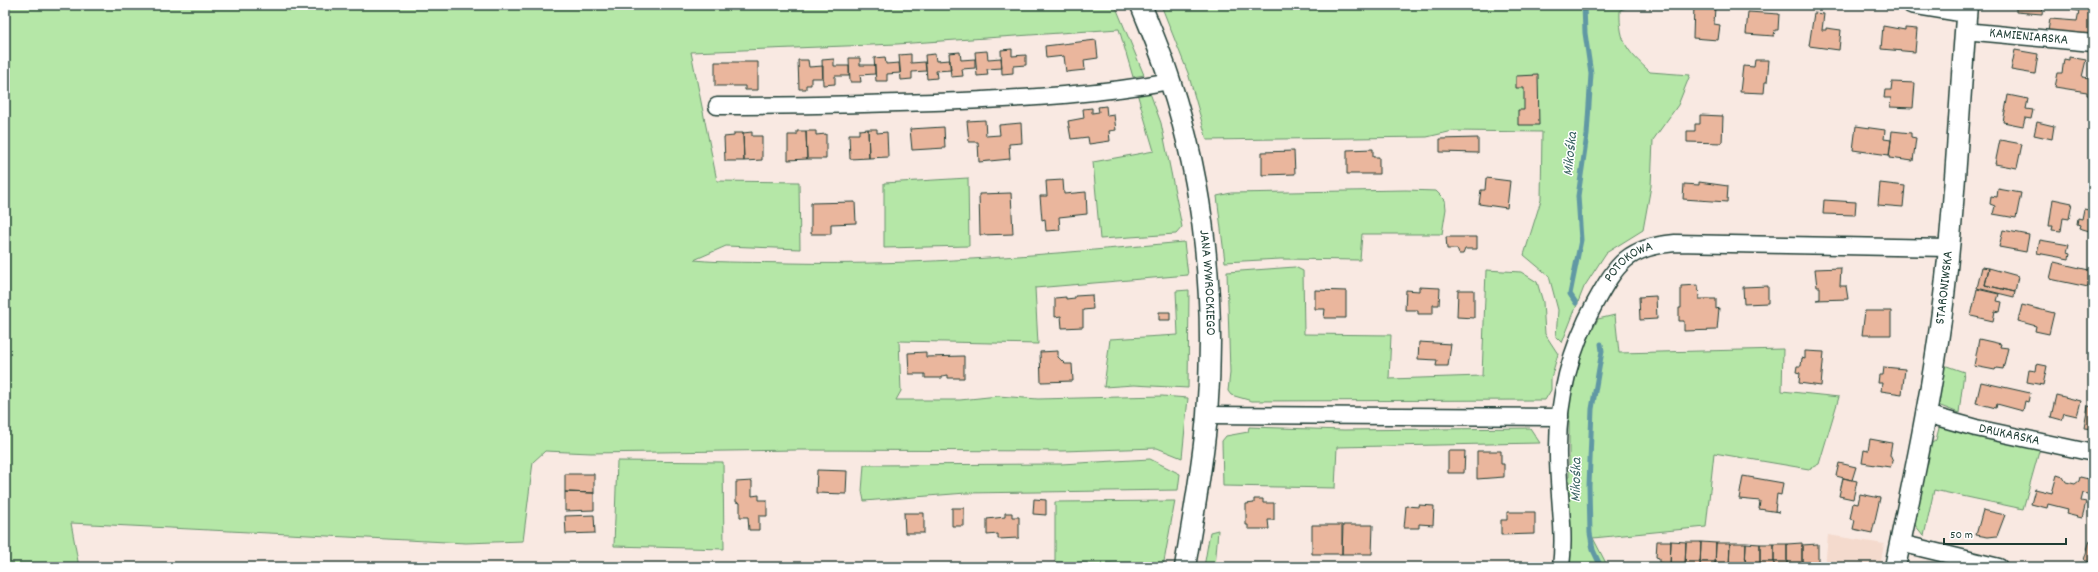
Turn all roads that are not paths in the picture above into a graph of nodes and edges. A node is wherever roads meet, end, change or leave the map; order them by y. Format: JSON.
{"nodes":[{"id":1,"x":1141,"y":5,"type":"edge"},
{"id":2,"x":1911,"y":5,"type":"edge"},
{"id":3,"x":1966,"y":16,"type":"edge"},
{"id":4,"x":2093,"y":43,"type":"edge"},
{"id":5,"x":1170,"y":81,"type":"junction"},
{"id":6,"x":717,"y":106,"type":"dead end"},
{"id":7,"x":1948,"y":248,"type":"junction"},
{"id":8,"x":1926,"y":414,"type":"junction"},
{"id":9,"x":1207,"y":415,"type":"junction"},
{"id":10,"x":1560,"y":417,"type":"junction"},
{"id":11,"x":2093,"y":453,"type":"edge"},
{"id":12,"x":1900,"y":543,"type":"junction"},
{"id":13,"x":1185,"y":567,"type":"edge"},
{"id":14,"x":1561,"y":567,"type":"edge"},
{"id":15,"x":1895,"y":567,"type":"edge"},
{"id":16,"x":1999,"y":567,"type":"edge"}],
"edges":[{"from":1,"to":5,"type":"street","name":"JANA WYWROCKIEGO"},
{"from":2,"to":3,"type":"street","name":"KAMIENIARSKA"},
{"from":3,"to":4,"type":"street","name":"KAMIENIARSKA"},
{"from":3,"to":7,"type":"street","name":"STARONIWSKA"},
{"from":5,"to":6,"type":"street"},
{"from":5,"to":9,"type":"street","name":"JANA WYWROCKIEGO"},
{"from":7,"to":8,"type":"street","name":"STARONIWSKA"},
{"from":7,"to":10,"type":"street","name":"POTOKOWA"},
{"from":8,"to":11,"type":"street","name":"DRUKARSKA"},
{"from":8,"to":12,"type":"street","name":"STARONIWSKA"},
{"from":9,"to":10,"type":"street"},
{"from":9,"to":13,"type":"street","name":"JANA WYWROCKIEGO"},
{"from":10,"to":14,"type":"street","name":"POTOKOWA"},
{"from":12,"to":15,"type":"street","name":"STARONIWSKA"},
{"from":12,"to":16,"type":"street"}]}
